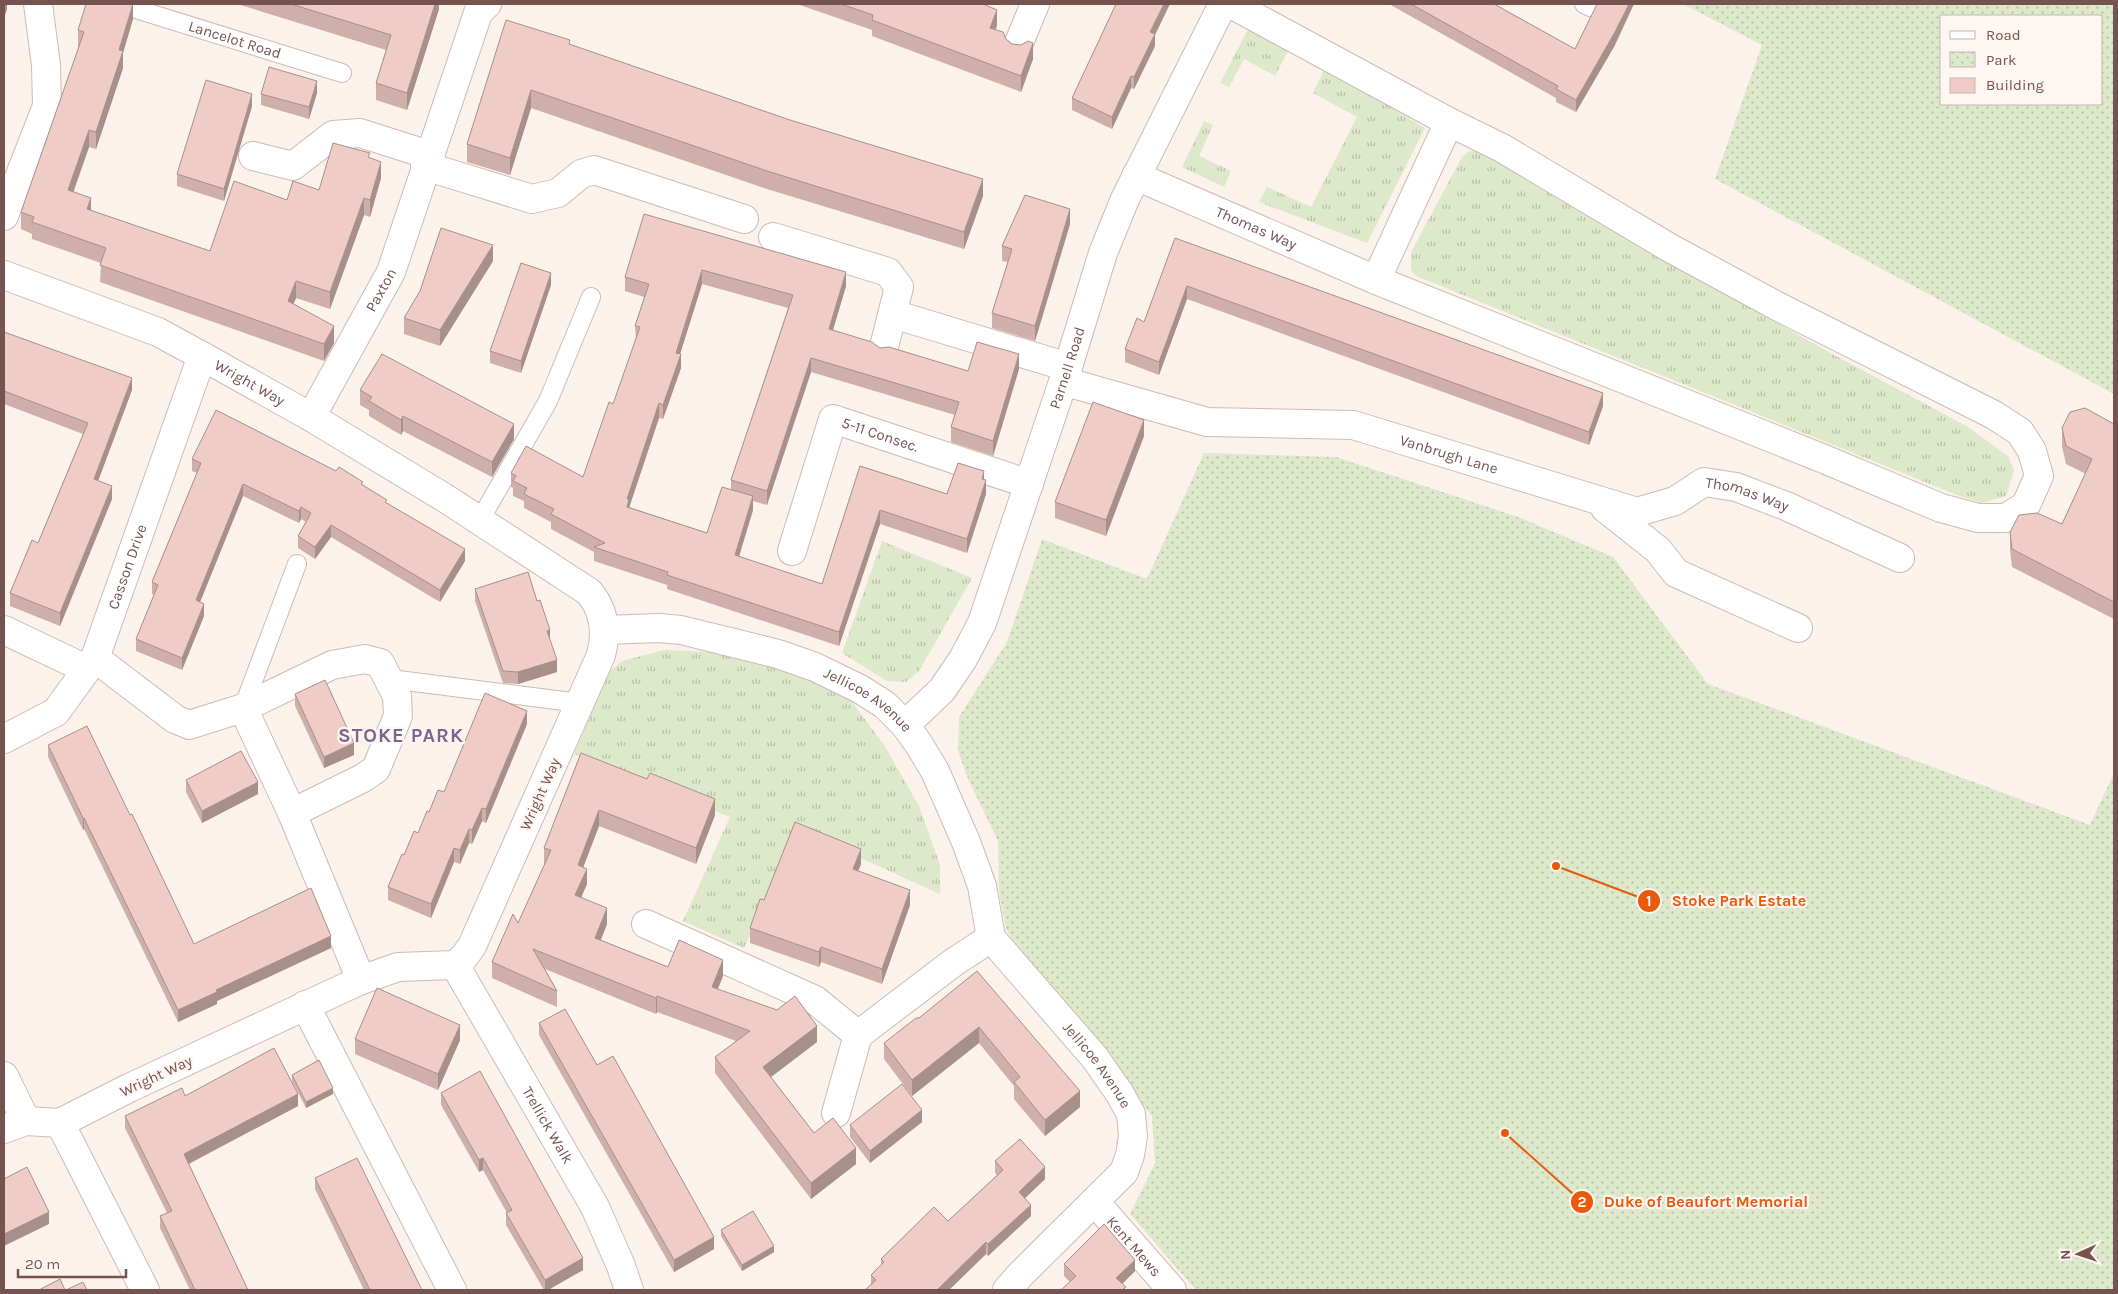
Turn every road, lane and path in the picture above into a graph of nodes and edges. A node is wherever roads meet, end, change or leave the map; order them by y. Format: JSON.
{"nodes":[{"id":1,"x":38,"y":4,"type":"edge"},
{"id":2,"x":486,"y":4,"type":"edge"},
{"id":3,"x":1036,"y":4,"type":"edge"},
{"id":4,"x":1223,"y":4,"type":"edge"},
{"id":5,"x":1231,"y":4,"type":"edge"},
{"id":6,"x":126,"y":6,"type":"edge"},
{"id":7,"x":1018,"y":45,"type":"edge"},
{"id":8,"x":342,"y":73,"type":"dead end"},
{"id":9,"x":1449,"y":122,"type":"junction"},
{"id":10,"x":253,"y":156,"type":"dead end"},
{"id":11,"x":427,"y":160,"type":"junction"},
{"id":12,"x":1136,"y":176,"type":"junction"},
{"id":13,"x":4,"y":216,"type":"edge"},
{"id":14,"x":744,"y":219,"type":"dead end"},
{"id":15,"x":773,"y":237,"type":"dead end"},
{"id":16,"x":4,"y":275,"type":"edge"},
{"id":17,"x":1376,"y":280,"type":"junction"},
{"id":18,"x":591,"y":297,"type":"dead end"},
{"id":19,"x":894,"y":314,"type":"junction"},
{"id":20,"x":884,"y":346,"type":"edge"},
{"id":21,"x":202,"y":356,"type":"junction"},
{"id":22,"x":1065,"y":374,"type":"junction"},
{"id":23,"x":311,"y":417,"type":"junction"},
{"id":24,"x":1029,"y":484,"type":"junction"},
{"id":25,"x":1594,"y":499,"type":"junction"},
{"id":26,"x":480,"y":520,"type":"junction"},
{"id":27,"x":792,"y":551,"type":"dead end"},
{"id":28,"x":1900,"y":558,"type":"dead end"},
{"id":29,"x":297,"y":564,"type":"dead end"},
{"id":30,"x":1798,"y":628,"type":"dead end"},
{"id":31,"x":4,"y":630,"type":"edge"},
{"id":32,"x":604,"y":630,"type":"junction"},
{"id":33,"x":91,"y":664,"type":"junction"},
{"id":34,"x":390,"y":679,"type":"junction"},
{"id":35,"x":580,"y":703,"type":"junction"},
{"id":36,"x":243,"y":708,"type":"junction"},
{"id":37,"x":905,"y":725,"type":"junction"},
{"id":38,"x":4,"y":740,"type":"edge"},
{"id":39,"x":292,"y":812,"type":"junction"},
{"id":40,"x":646,"y":924,"type":"dead end"},
{"id":41,"x":991,"y":938,"type":"junction"},
{"id":42,"x":455,"y":965,"type":"junction"},
{"id":43,"x":361,"y":980,"type":"junction"},
{"id":44,"x":305,"y":1005,"type":"junction"},
{"id":45,"x":858,"y":1035,"type":"junction"},
{"id":46,"x":4,"y":1076,"type":"edge"},
{"id":47,"x":836,"y":1113,"type":"dead end"},
{"id":48,"x":60,"y":1123,"type":"junction"},
{"id":49,"x":15,"y":1125,"type":"edge"},
{"id":50,"x":1096,"y":1202,"type":"junction"},
{"id":51,"x":145,"y":1290,"type":"edge"},
{"id":52,"x":452,"y":1290,"type":"edge"},
{"id":53,"x":630,"y":1290,"type":"edge"},
{"id":54,"x":1007,"y":1290,"type":"edge"},
{"id":55,"x":1172,"y":1290,"type":"edge"}],
"edges":[{"from":1,"to":13,"type":"street"},
{"from":2,"to":11,"type":"street","name":"Paxton"},
{"from":3,"to":7,"type":"street"},
{"from":4,"to":12,"type":"street","name":"Parnell Road"},
{"from":5,"to":9,"type":"street"},
{"from":6,"to":8,"type":"lane","name":"Lancelot Road"},
{"from":9,"to":17,"type":"street"},
{"from":9,"to":17,"type":"street","name":"Thomas Way"},
{"from":10,"to":11,"type":"street"},
{"from":11,"to":14,"type":"street"},
{"from":11,"to":23,"type":"street","name":"Paxton"},
{"from":12,"to":17,"type":"street","name":"Thomas Way"},
{"from":12,"to":22,"type":"street","name":"Parnell Road"},
{"from":15,"to":19,"type":"street"},
{"from":16,"to":21,"type":"street","name":"Wright Way"},
{"from":18,"to":26,"type":"lane"},
{"from":19,"to":20,"type":"street"},
{"from":19,"to":22,"type":"street","name":"Vanbrugh Lane"},
{"from":21,"to":23,"type":"street","name":"Wright Way"},
{"from":21,"to":33,"type":"street","name":"Casson Drive"},
{"from":22,"to":24,"type":"street","name":"Parnell Road"},
{"from":22,"to":25,"type":"street","name":"Vanbrugh Lane"},
{"from":23,"to":26,"type":"street","name":"Wright Way"},
{"from":24,"to":27,"type":"street","name":"5-11 Consec."},
{"from":24,"to":37,"type":"street","name":"Parnell Road"},
{"from":25,"to":28,"type":"street","name":"Thomas Way"},
{"from":25,"to":30,"type":"street","name":"Vanbrugh Lane"},
{"from":26,"to":32,"type":"street","name":"Wright Way"},
{"from":29,"to":36,"type":"lane"},
{"from":31,"to":33,"type":"street"},
{"from":32,"to":35,"type":"street","name":"Wright Way"},
{"from":32,"to":37,"type":"street","name":"Jellicoe Avenue"},
{"from":33,"to":36,"type":"street"},
{"from":33,"to":38,"type":"street","name":"Casson Drive"},
{"from":34,"to":35,"type":"lane"},
{"from":34,"to":36,"type":"street"},
{"from":34,"to":39,"type":"street"},
{"from":35,"to":42,"type":"street","name":"Wright Way"},
{"from":36,"to":39,"type":"street"},
{"from":37,"to":41,"type":"street","name":"Jellicoe Avenue"},
{"from":39,"to":43,"type":"street"},
{"from":40,"to":45,"type":"street"},
{"from":41,"to":45,"type":"street"},
{"from":41,"to":50,"type":"street","name":"Jellicoe Avenue"},
{"from":42,"to":43,"type":"street","name":"Wright Way"},
{"from":42,"to":53,"type":"street","name":"Trellick Walk"},
{"from":43,"to":44,"type":"street","name":"Wright Way"},
{"from":44,"to":48,"type":"street","name":"Wright Way"},
{"from":44,"to":52,"type":"street"},
{"from":45,"to":47,"type":"street"},
{"from":46,"to":49,"type":"street"},
{"from":48,"to":49,"type":"street"},
{"from":48,"to":51,"type":"street"},
{"from":50,"to":54,"type":"street","name":"Jellicoe Avenue"},
{"from":50,"to":55,"type":"street","name":"Kent Mews"}]}
